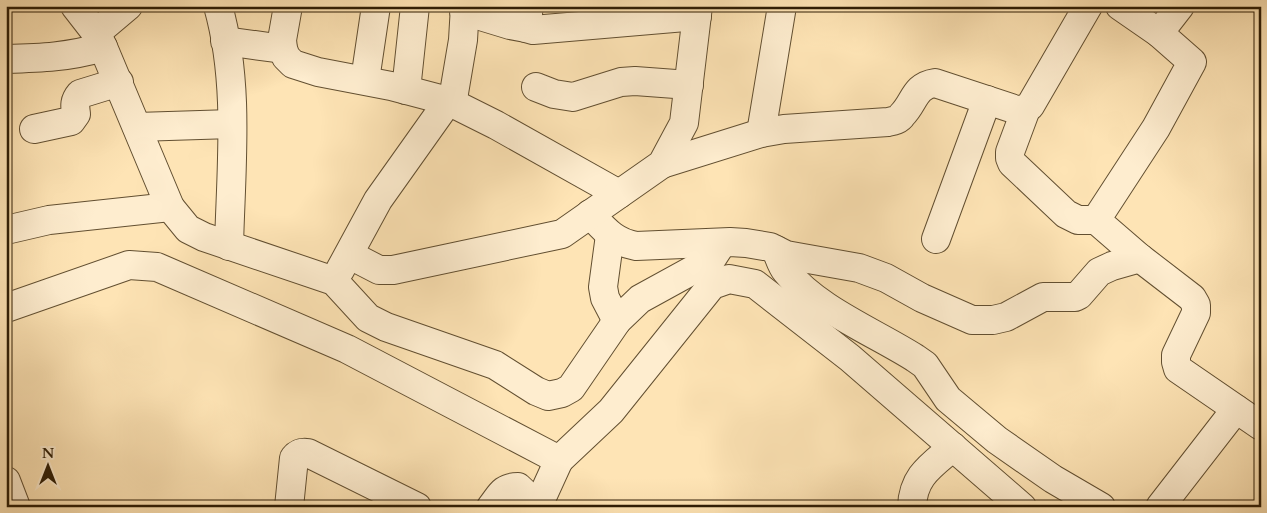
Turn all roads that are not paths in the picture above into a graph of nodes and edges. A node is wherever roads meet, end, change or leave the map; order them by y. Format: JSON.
{"nodes":[{"id":1,"x":75,"y":6,"type":"edge"},
{"id":2,"x":128,"y":6,"type":"edge"},
{"id":3,"x":218,"y":6,"type":"edge"},
{"id":4,"x":288,"y":6,"type":"edge"},
{"id":5,"x":376,"y":6,"type":"edge"},
{"id":6,"x":415,"y":6,"type":"edge"},
{"id":7,"x":782,"y":6,"type":"edge"},
{"id":8,"x":1088,"y":6,"type":"edge"},
{"id":9,"x":1120,"y":6,"type":"edge"},
{"id":10,"x":1180,"y":6,"type":"edge"},
{"id":11,"x":464,"y":9,"type":"edge"},
{"id":12,"x":698,"y":11,"type":"edge"},
{"id":13,"x":527,"y":17,"type":"edge"},
{"id":14,"x":1159,"y":33,"type":"junction"},
{"id":15,"x":99,"y":40,"type":"junction"},
{"id":16,"x":225,"y":41,"type":"junction"},
{"id":17,"x":283,"y":49,"type":"junction"},
{"id":18,"x":6,"y":60,"type":"edge"},
{"id":19,"x":365,"y":80,"type":"junction"},
{"id":20,"x":119,"y":82,"type":"junction"},
{"id":21,"x":689,"y":85,"type":"junction"},
{"id":22,"x":536,"y":87,"type":"dead end"},
{"id":23,"x":406,"y":90,"type":"junction"},
{"id":24,"x":987,"y":100,"type":"junction"},
{"id":25,"x":448,"y":101,"type":"junction"},
{"id":26,"x":1026,"y":109,"type":"junction"},
{"id":27,"x":232,"y":124,"type":"junction"},
{"id":28,"x":137,"y":127,"type":"junction"},
{"id":29,"x":34,"y":128,"type":"dead end"},
{"id":30,"x":761,"y":133,"type":"junction"},
{"id":31,"x":662,"y":164,"type":"junction"},
{"id":32,"x":620,"y":194,"type":"junction"},
{"id":33,"x":170,"y":207,"type":"junction"},
{"id":34,"x":590,"y":214,"type":"junction"},
{"id":35,"x":1096,"y":220,"type":"junction"},
{"id":36,"x":6,"y":230,"type":"edge"},
{"id":37,"x":610,"y":235,"type":"junction"},
{"id":38,"x":936,"y":239,"type":"dead end"},
{"id":39,"x":722,"y":243,"type":"junction"},
{"id":40,"x":229,"y":246,"type":"junction"},
{"id":41,"x":776,"y":250,"type":"junction"},
{"id":42,"x":350,"y":254,"type":"junction"},
{"id":43,"x":1140,"y":258,"type":"junction"},
{"id":44,"x":334,"y":281,"type":"junction"},
{"id":45,"x":6,"y":308,"type":"edge"},
{"id":46,"x":617,"y":321,"type":"junction"},
{"id":47,"x":1236,"y":408,"type":"junction"},
{"id":48,"x":1261,"y":426,"type":"edge"},
{"id":49,"x":952,"y":447,"type":"junction"},
{"id":50,"x":560,"y":460,"type":"junction"},
{"id":51,"x":6,"y":481,"type":"edge"},
{"id":52,"x":538,"y":506,"type":"edge"},
{"id":53,"x":16,"y":507,"type":"edge"},
{"id":54,"x":288,"y":507,"type":"edge"},
{"id":55,"x":417,"y":507,"type":"edge"},
{"id":56,"x":490,"y":507,"type":"edge"},
{"id":57,"x":912,"y":507,"type":"edge"},
{"id":58,"x":1022,"y":507,"type":"edge"},
{"id":59,"x":1101,"y":507,"type":"edge"},
{"id":60,"x":1160,"y":507,"type":"edge"}],
"edges":[{"from":1,"to":15,"type":"street"},
{"from":2,"to":15,"type":"street"},
{"from":3,"to":16,"type":"street"},
{"from":4,"to":17,"type":"street"},
{"from":5,"to":19,"type":"street"},
{"from":6,"to":23,"type":"street"},
{"from":7,"to":30,"type":"street"},
{"from":8,"to":26,"type":"street"},
{"from":9,"to":14,"type":"street"},
{"from":10,"to":14,"type":"street"},
{"from":11,"to":13,"type":"street"},
{"from":11,"to":25,"type":"street"},
{"from":12,"to":13,"type":"street"},
{"from":12,"to":21,"type":"street"},
{"from":14,"to":35,"type":"street"},
{"from":15,"to":18,"type":"street"},
{"from":15,"to":20,"type":"street"},
{"from":16,"to":17,"type":"street"},
{"from":16,"to":27,"type":"street"},
{"from":17,"to":19,"type":"street"},
{"from":19,"to":23,"type":"street"},
{"from":20,"to":28,"type":"street"},
{"from":20,"to":29,"type":"street"},
{"from":21,"to":22,"type":"street"},
{"from":21,"to":31,"type":"street"},
{"from":23,"to":25,"type":"street"},
{"from":24,"to":26,"type":"street"},
{"from":24,"to":30,"type":"street"},
{"from":24,"to":38,"type":"street"},
{"from":25,"to":32,"type":"street"},
{"from":25,"to":42,"type":"street"},
{"from":26,"to":35,"type":"street"},
{"from":27,"to":28,"type":"street"},
{"from":27,"to":40,"type":"street"},
{"from":28,"to":33,"type":"street"},
{"from":30,"to":31,"type":"street"},
{"from":31,"to":32,"type":"street"},
{"from":32,"to":34,"type":"street"},
{"from":33,"to":36,"type":"street"},
{"from":33,"to":40,"type":"street"},
{"from":34,"to":37,"type":"street"},
{"from":34,"to":42,"type":"street"},
{"from":35,"to":43,"type":"street"},
{"from":37,"to":39,"type":"street"},
{"from":37,"to":46,"type":"street"},
{"from":39,"to":41,"type":"street"},
{"from":39,"to":46,"type":"street"},
{"from":40,"to":44,"type":"street"},
{"from":41,"to":43,"type":"street"},
{"from":41,"to":59,"type":"street"},
{"from":42,"to":44,"type":"street"},
{"from":43,"to":47,"type":"street"},
{"from":44,"to":46,"type":"street"},
{"from":45,"to":50,"type":"street"},
{"from":47,"to":48,"type":"street"},
{"from":47,"to":60,"type":"street"},
{"from":49,"to":50,"type":"street"},
{"from":49,"to":57,"type":"street"},
{"from":49,"to":58,"type":"street"},
{"from":50,"to":52,"type":"street"},
{"from":51,"to":53,"type":"street"},
{"from":52,"to":56,"type":"street"},
{"from":54,"to":55,"type":"street"}]}
